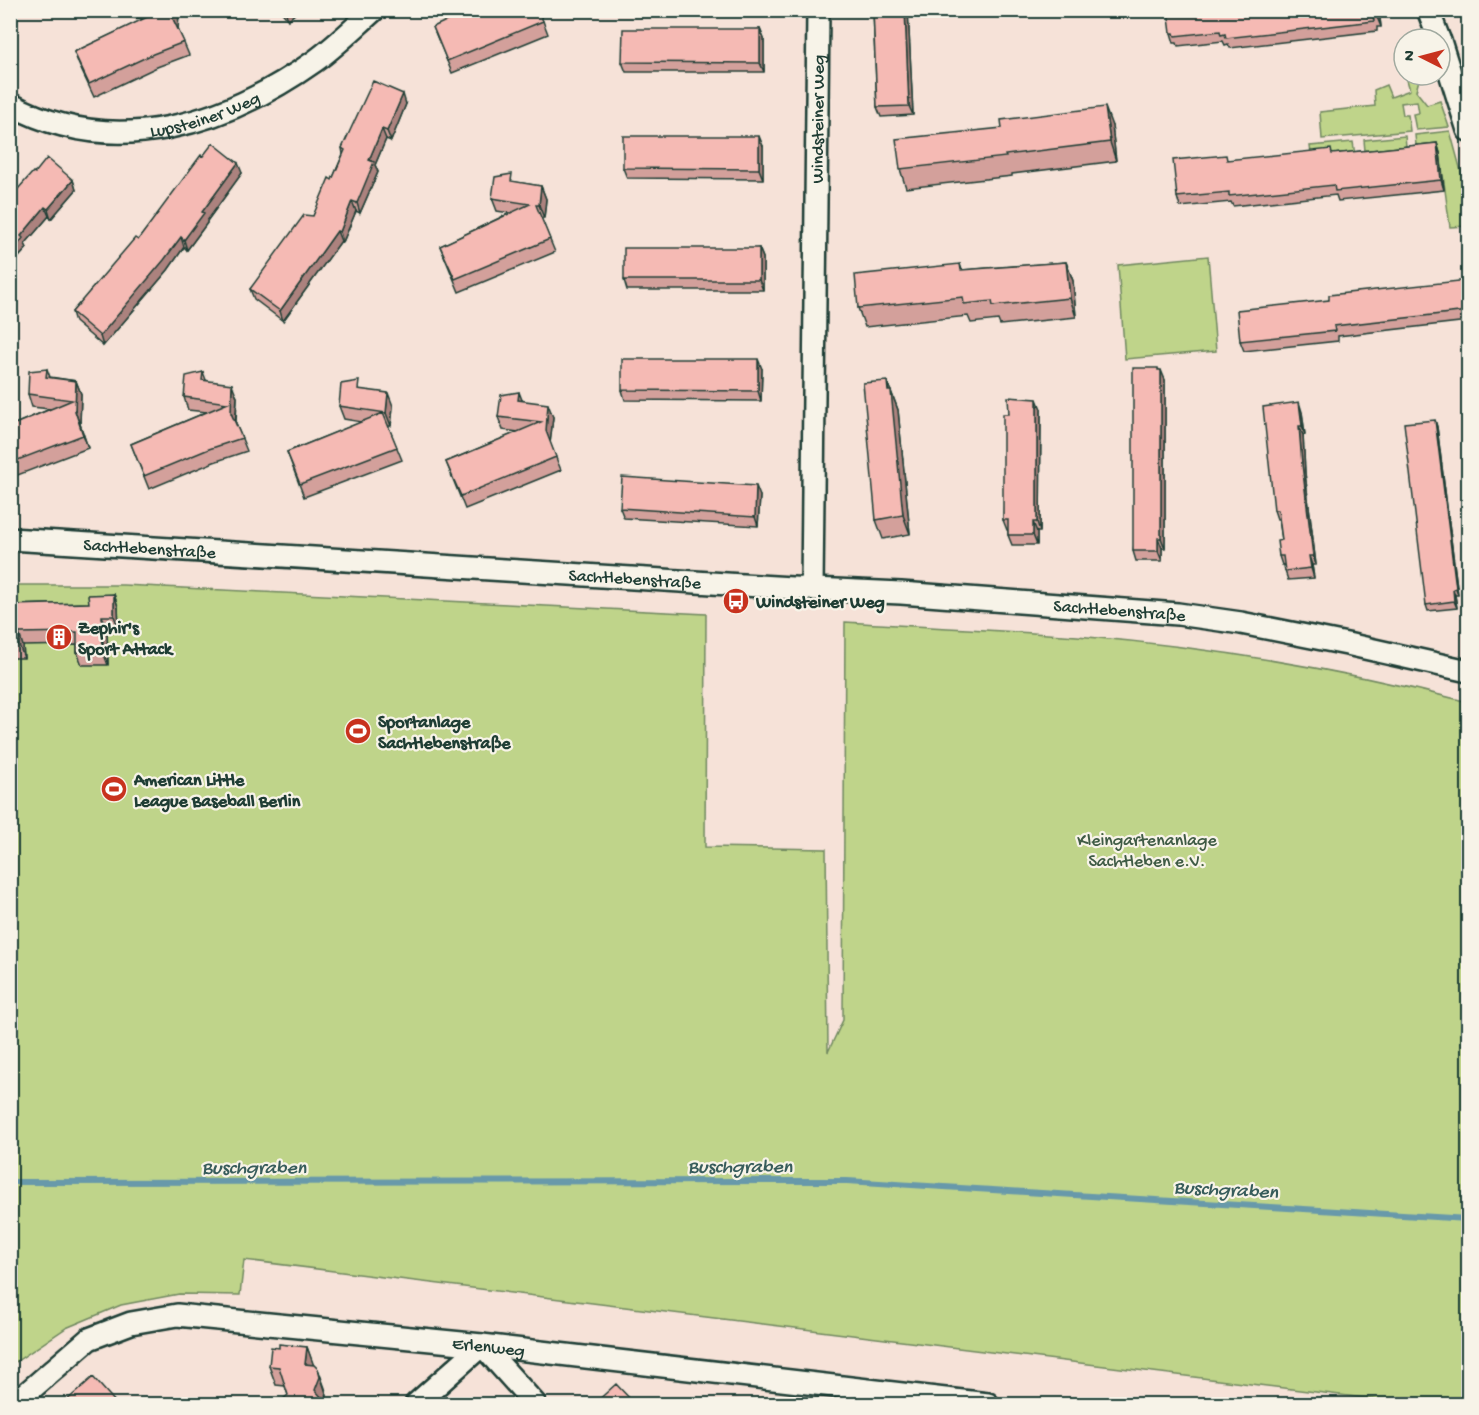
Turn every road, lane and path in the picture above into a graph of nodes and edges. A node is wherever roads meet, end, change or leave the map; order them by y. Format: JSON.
{"nodes":[{"id":1,"x":374,"y":10,"type":"edge"},
{"id":2,"x":818,"y":10,"type":"edge"},
{"id":3,"x":1428,"y":10,"type":"edge"},
{"id":4,"x":1435,"y":27,"type":"edge"},
{"id":5,"x":1452,"y":79,"type":"edge"},
{"id":6,"x":10,"y":104,"type":"edge"},
{"id":7,"x":1468,"y":130,"type":"edge"},
{"id":8,"x":10,"y":539,"type":"edge"},
{"id":9,"x":812,"y":588,"type":"junction"},
{"id":10,"x":1468,"y":671,"type":"edge"},
{"id":11,"x":482,"y":1345,"type":"junction"},
{"id":12,"x":14,"y":1404,"type":"edge"},
{"id":13,"x":416,"y":1404,"type":"edge"},
{"id":14,"x":535,"y":1404,"type":"edge"},
{"id":15,"x":988,"y":1404,"type":"edge"}],
"edges":[{"from":1,"to":6,"type":"street","name":"Lupsteiner Weg"},
{"from":2,"to":9,"type":"street","name":"Windsteiner Weg"},
{"from":3,"to":4,"type":"street"},
{"from":5,"to":7,"type":"street"},
{"from":8,"to":9,"type":"street","name":"Sachtlebenstraße"},
{"from":9,"to":10,"type":"street","name":"Sachtlebenstraße"},
{"from":11,"to":12,"type":"street","name":"Erlenweg"},
{"from":11,"to":13,"type":"street"},
{"from":11,"to":14,"type":"street"},
{"from":11,"to":15,"type":"street","name":"Erlenweg"}]}
